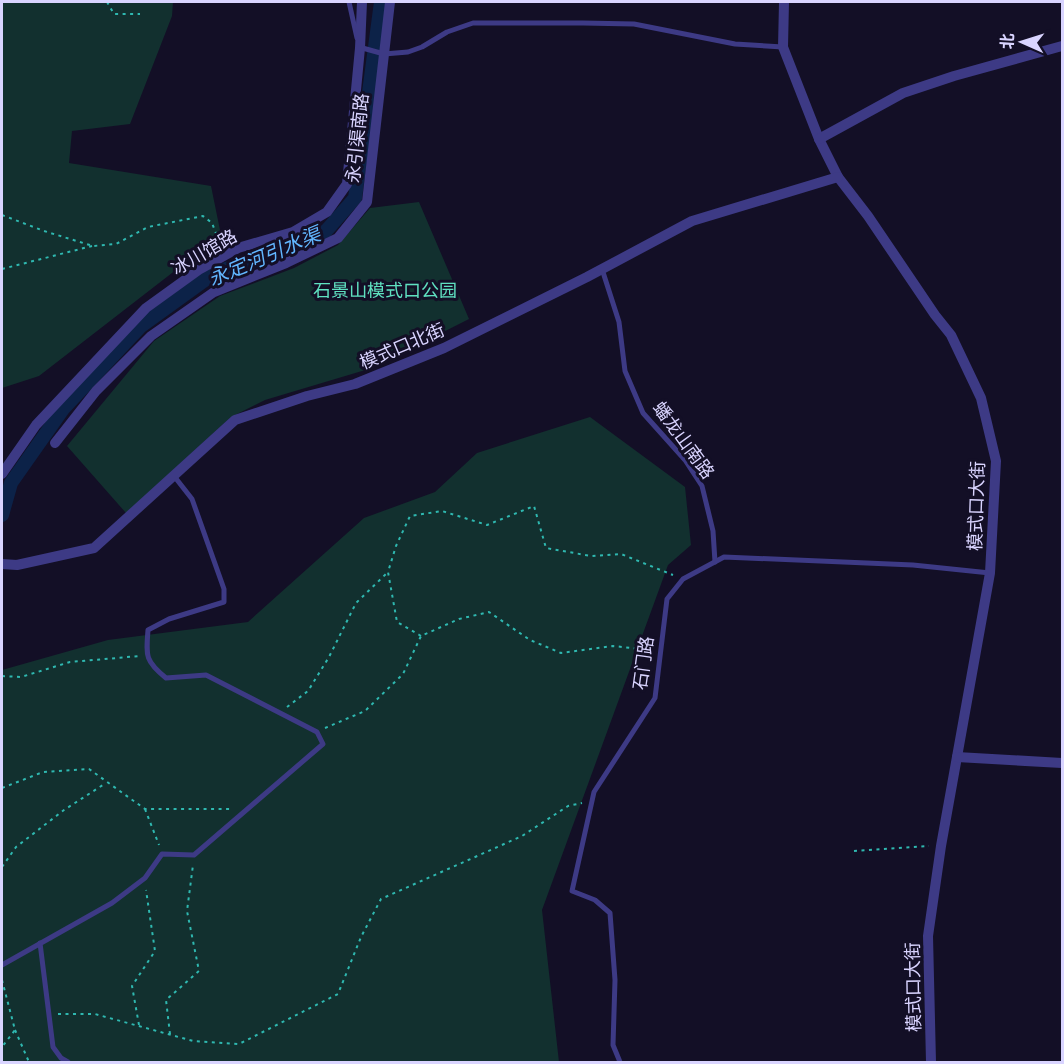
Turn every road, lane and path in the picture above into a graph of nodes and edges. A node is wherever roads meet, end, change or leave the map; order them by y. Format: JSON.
{"nodes":[{"id":1,"x":107,"y":2,"type":"edge"},
{"id":2,"x":349,"y":2,"type":"edge"},
{"id":3,"x":362,"y":2,"type":"edge"},
{"id":4,"x":390,"y":2,"type":"edge"},
{"id":5,"x":784,"y":2,"type":"edge"},
{"id":6,"x":140,"y":14,"type":"dead end"},
{"id":7,"x":1062,"y":46,"type":"edge"},
{"id":8,"x":783,"y":47,"type":"junction"},
{"id":9,"x":360,"y":48,"type":"junction"},
{"id":10,"x":384,"y":54,"type":"junction"},
{"id":11,"x":819,"y":139,"type":"junction"},
{"id":12,"x":838,"y":177,"type":"junction"},
{"id":13,"x":2,"y":215,"type":"edge"},
{"id":14,"x":93,"y":246,"type":"junction"},
{"id":15,"x":224,"y":255,"type":"junction"},
{"id":16,"x":2,"y":269,"type":"edge"},
{"id":17,"x":602,"y":269,"type":"junction"},
{"id":18,"x":56,"y":442,"type":"dead end"},
{"id":19,"x":2,"y":474,"type":"edge"},
{"id":20,"x":174,"y":476,"type":"junction"},
{"id":21,"x":715,"y":562,"type":"junction"},
{"id":22,"x":2,"y":564,"type":"edge"},
{"id":23,"x":388,"y":572,"type":"junction"},
{"id":24,"x":990,"y":573,"type":"junction"},
{"id":25,"x":683,"y":579,"type":"junction"},
{"id":26,"x":421,"y":636,"type":"junction"},
{"id":27,"x":661,"y":650,"type":"junction"},
{"id":28,"x":146,"y":655,"type":"junction"},
{"id":29,"x":2,"y":676,"type":"edge"},
{"id":30,"x":279,"y":713,"type":"junction"},
{"id":31,"x":317,"y":732,"type":"junction"},
{"id":32,"x":957,"y":757,"type":"junction"},
{"id":33,"x":1062,"y":763,"type":"edge"},
{"id":34,"x":106,"y":783,"type":"junction"},
{"id":35,"x":2,"y":788,"type":"edge"},
{"id":36,"x":592,"y":801,"type":"junction"},
{"id":37,"x":145,"y":809,"type":"junction"},
{"id":38,"x":247,"y":809,"type":"junction"},
{"id":39,"x":941,"y":846,"type":"junction"},
{"id":40,"x":854,"y":851,"type":"dead end"},
{"id":41,"x":162,"y":854,"type":"junction"},
{"id":42,"x":194,"y":855,"type":"junction"},
{"id":43,"x":2,"y":867,"type":"edge"},
{"id":44,"x":145,"y":878,"type":"junction"},
{"id":45,"x":40,"y":944,"type":"junction"},
{"id":46,"x":2,"y":965,"type":"edge"},
{"id":47,"x":2,"y":980,"type":"edge"},
{"id":48,"x":49,"y":1014,"type":"junction"},
{"id":49,"x":139,"y":1025,"type":"junction"},
{"id":50,"x":15,"y":1030,"type":"junction"},
{"id":51,"x":170,"y":1034,"type":"junction"},
{"id":52,"x":2,"y":1047,"type":"edge"},
{"id":53,"x":29,"y":1062,"type":"edge"},
{"id":54,"x":68,"y":1062,"type":"edge"},
{"id":55,"x":620,"y":1062,"type":"edge"},
{"id":56,"x":931,"y":1062,"type":"edge"}],
"edges":[{"from":1,"to":6,"type":"path"},
{"from":2,"to":9,"type":"lane"},
{"from":3,"to":9,"type":"street","name":"冰川馆路"},
{"from":4,"to":10,"type":"street","name":"永引渠南路"},
{"from":5,"to":8,"type":"street","name":"模式口大街"},
{"from":7,"to":11,"type":"street"},
{"from":8,"to":10,"type":"lane"},
{"from":8,"to":11,"type":"street","name":"模式口大街"},
{"from":9,"to":10,"type":"lane"},
{"from":9,"to":15,"type":"street","name":"冰川馆路"},
{"from":10,"to":18,"type":"street","name":"永引渠南路"},
{"from":11,"to":12,"type":"street","name":"模式口大街"},
{"from":12,"to":17,"type":"street","name":"模式口北街"},
{"from":12,"to":24,"type":"street","name":"模式口大街"},
{"from":13,"to":14,"type":"path"},
{"from":14,"to":15,"type":"path"},
{"from":14,"to":16,"type":"path"},
{"from":15,"to":19,"type":"street","name":"冰川馆路"},
{"from":17,"to":20,"type":"street","name":"模式口北街"},
{"from":17,"to":21,"type":"lane","name":"蟠龙山南路"},
{"from":20,"to":22,"type":"street","name":"模式口北街"},
{"from":20,"to":28,"type":"lane"},
{"from":21,"to":24,"type":"lane","name":"石门路"},
{"from":21,"to":25,"type":"lane","name":"石门路"},
{"from":23,"to":25,"type":"path"},
{"from":23,"to":26,"type":"path"},
{"from":23,"to":30,"type":"path"},
{"from":24,"to":32,"type":"street","name":"模式口大街"},
{"from":25,"to":27,"type":"lane","name":"石门路"},
{"from":26,"to":27,"type":"path"},
{"from":26,"to":31,"type":"path"},
{"from":27,"to":36,"type":"lane","name":"石门路"},
{"from":28,"to":29,"type":"path"},
{"from":28,"to":30,"type":"lane"},
{"from":30,"to":31,"type":"lane"},
{"from":31,"to":38,"type":"lane"},
{"from":32,"to":33,"type":"street"},
{"from":32,"to":39,"type":"street","name":"模式口大街"},
{"from":34,"to":35,"type":"path"},
{"from":34,"to":37,"type":"path"},
{"from":34,"to":43,"type":"path"},
{"from":36,"to":51,"type":"path"},
{"from":36,"to":55,"type":"lane","name":"石门路"},
{"from":37,"to":38,"type":"path"},
{"from":37,"to":41,"type":"path"},
{"from":38,"to":42,"type":"lane"},
{"from":39,"to":40,"type":"path"},
{"from":39,"to":56,"type":"street","name":"模式口大街"},
{"from":41,"to":42,"type":"lane"},
{"from":41,"to":44,"type":"lane"},
{"from":42,"to":51,"type":"path"},
{"from":44,"to":45,"type":"lane"},
{"from":44,"to":49,"type":"path"},
{"from":45,"to":46,"type":"lane"},
{"from":45,"to":48,"type":"lane"},
{"from":47,"to":50,"type":"path"},
{"from":48,"to":49,"type":"path"},
{"from":48,"to":54,"type":"lane"},
{"from":49,"to":51,"type":"path"},
{"from":50,"to":52,"type":"path"},
{"from":50,"to":53,"type":"path"}]}
